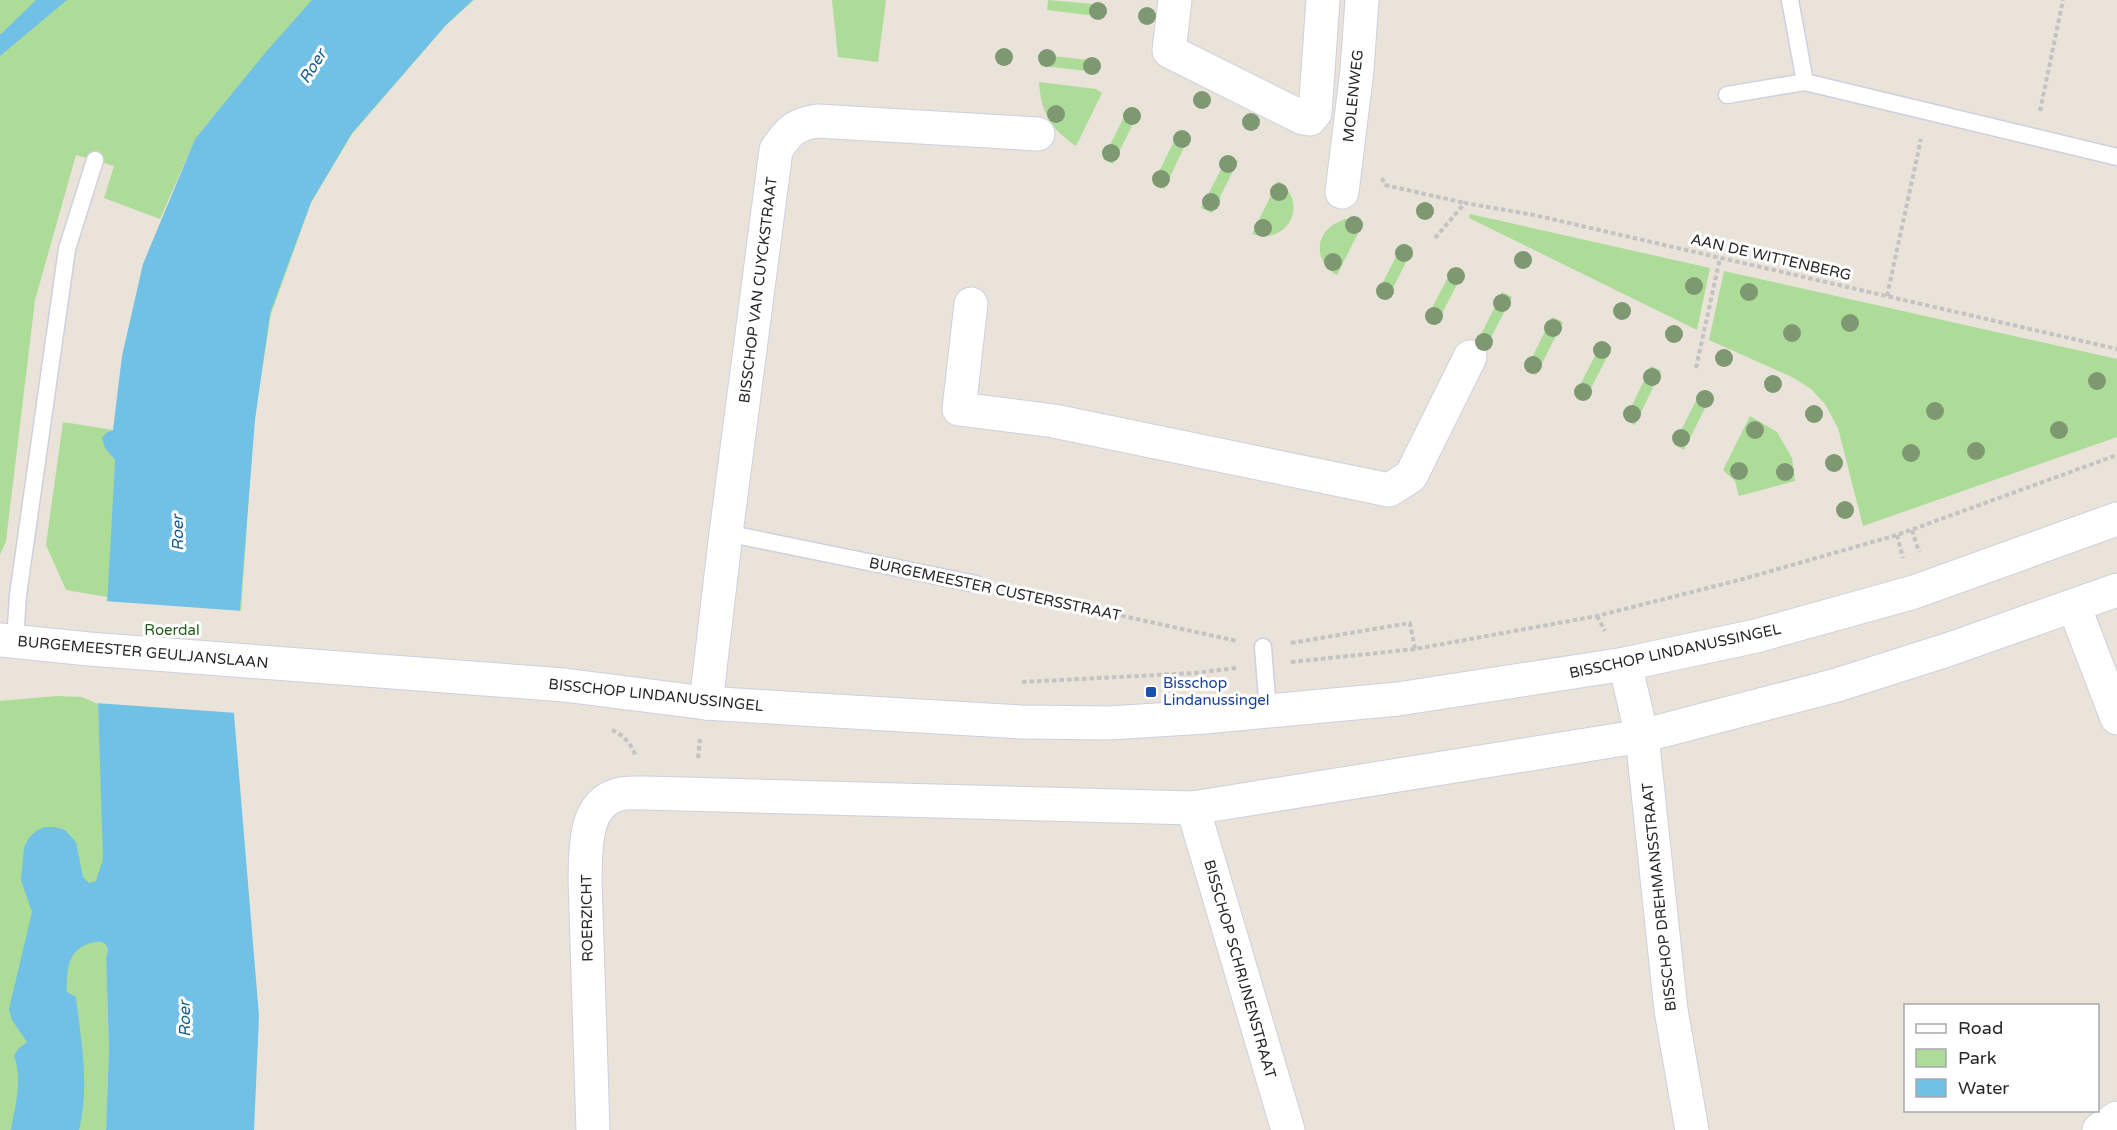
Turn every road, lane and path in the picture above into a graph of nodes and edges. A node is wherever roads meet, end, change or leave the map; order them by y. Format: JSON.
{"nodes":[{"id":1,"x":1175,"y":0,"type":"edge"},
{"id":2,"x":1323,"y":0,"type":"edge"},
{"id":3,"x":1362,"y":0,"type":"edge"},
{"id":4,"x":1790,"y":0,"type":"edge"},
{"id":5,"x":2063,"y":0,"type":"edge"},
{"id":6,"x":1805,"y":82,"type":"junction"},
{"id":7,"x":1727,"y":95,"type":"dead end"},
{"id":8,"x":1927,"y":112,"type":"junction"},
{"id":9,"x":1038,"y":134,"type":"dead end"},
{"id":10,"x":2034,"y":138,"type":"junction"},
{"id":11,"x":2117,"y":157,"type":"edge"},
{"id":12,"x":95,"y":160,"type":"dead end"},
{"id":13,"x":1381,"y":176,"type":"dead end"},
{"id":14,"x":1342,"y":192,"type":"dead end"},
{"id":15,"x":1465,"y":203,"type":"junction"},
{"id":16,"x":1435,"y":238,"type":"dead end"},
{"id":17,"x":1720,"y":258,"type":"junction"},
{"id":18,"x":1887,"y":296,"type":"junction"},
{"id":19,"x":971,"y":304,"type":"dead end"},
{"id":20,"x":2117,"y":349,"type":"edge"},
{"id":21,"x":1470,"y":357,"type":"dead end"},
{"id":22,"x":1696,"y":368,"type":"dead end"},
{"id":23,"x":2117,"y":455,"type":"edge"},
{"id":24,"x":2117,"y":519,"type":"edge"},
{"id":25,"x":726,"y":533,"type":"junction"},
{"id":26,"x":976,"y":584,"type":"joint"},
{"id":27,"x":2117,"y":590,"type":"edge"},
{"id":28,"x":2074,"y":606,"type":"junction"},
{"id":29,"x":8,"y":641,"type":"edge"},
{"id":30,"x":1263,"y":647,"type":"junction"},
{"id":31,"x":1415,"y":649,"type":"junction"},
{"id":32,"x":286,"y":663,"type":"joint"},
{"id":33,"x":1625,"y":664,"type":"junction"},
{"id":34,"x":1265,"y":665,"type":"junction"},
{"id":35,"x":1011,"y":683,"type":"dead end"},
{"id":36,"x":706,"y":702,"type":"junction"},
{"id":37,"x":1268,"y":712,"type":"junction"},
{"id":38,"x":2117,"y":718,"type":"edge"},
{"id":39,"x":1642,"y":736,"type":"junction"},
{"id":40,"x":693,"y":795,"type":"junction"},
{"id":41,"x":1193,"y":808,"type":"junction"},
{"id":42,"x":2117,"y":1118,"type":"edge"},
{"id":43,"x":593,"y":1130,"type":"edge"},
{"id":44,"x":1288,"y":1130,"type":"edge"},
{"id":45,"x":1692,"y":1130,"type":"edge"},
{"id":46,"x":2098,"y":1130,"type":"edge"}],
"edges":[{"from":1,"to":2,"type":"street"},
{"from":3,"to":14,"type":"street","name":"MOLENWEG"},
{"from":4,"to":6,"type":"lane"},
{"from":5,"to":10,"type":"path"},
{"from":6,"to":7,"type":"lane"},
{"from":6,"to":8,"type":"lane"},
{"from":8,"to":10,"type":"lane"},
{"from":8,"to":18,"type":"path"},
{"from":9,"to":25,"type":"street","name":"BISSCHOP VAN CUYCKSTRAAT"},
{"from":10,"to":11,"type":"lane"},
{"from":12,"to":29,"type":"lane"},
{"from":13,"to":15,"type":"path","name":"AAN DE WITTENBERG"},
{"from":15,"to":16,"type":"path"},
{"from":15,"to":17,"type":"path","name":"AAN DE WITTENBERG"},
{"from":17,"to":18,"type":"path","name":"AAN DE WITTENBERG"},
{"from":17,"to":22,"type":"path"},
{"from":18,"to":20,"type":"path","name":"AAN DE WITTENBERG"},
{"from":19,"to":21,"type":"street"},
{"from":23,"to":31,"type":"path"},
{"from":24,"to":33,"type":"street","name":"BISSCHOP LINDANUSSINGEL"},
{"from":25,"to":26,"type":"lane","name":"BURGEMEESTER CUSTERSSTRAAT"},
{"from":25,"to":36,"type":"street","name":"BISSCHOP VAN CUYCKSTRAAT"},
{"from":26,"to":30,"type":"path","name":"BURGEMEESTER CUSTERSSTRAAT"},
{"from":27,"to":28,"type":"street"},
{"from":28,"to":38,"type":"street"},
{"from":28,"to":39,"type":"street"},
{"from":29,"to":32,"type":"street","name":"BURGEMEESTER GEULJANSLAAN"},
{"from":30,"to":31,"type":"path","name":"BURGEMEESTER CUSTERSSTRAAT"},
{"from":30,"to":34,"type":"lane"},
{"from":31,"to":34,"type":"path"},
{"from":32,"to":36,"type":"street","name":"BISSCHOP LINDANUSSINGEL"},
{"from":33,"to":37,"type":"street","name":"BISSCHOP LINDANUSSINGEL"},
{"from":33,"to":39,"type":"street","name":"BISSCHOP DREHMANSSTRAAT"},
{"from":34,"to":35,"type":"path"},
{"from":34,"to":37,"type":"lane"},
{"from":36,"to":37,"type":"street","name":"BISSCHOP LINDANUSSINGEL"},
{"from":36,"to":40,"type":"path"},
{"from":39,"to":41,"type":"street"},
{"from":39,"to":45,"type":"street","name":"BISSCHOP DREHMANSSTRAAT"},
{"from":40,"to":41,"type":"street"},
{"from":40,"to":43,"type":"street","name":"ROERZICHT"},
{"from":41,"to":44,"type":"street","name":"BISSCHOP SCHRIJNENSTRAAT"},
{"from":42,"to":46,"type":"street"}]}
